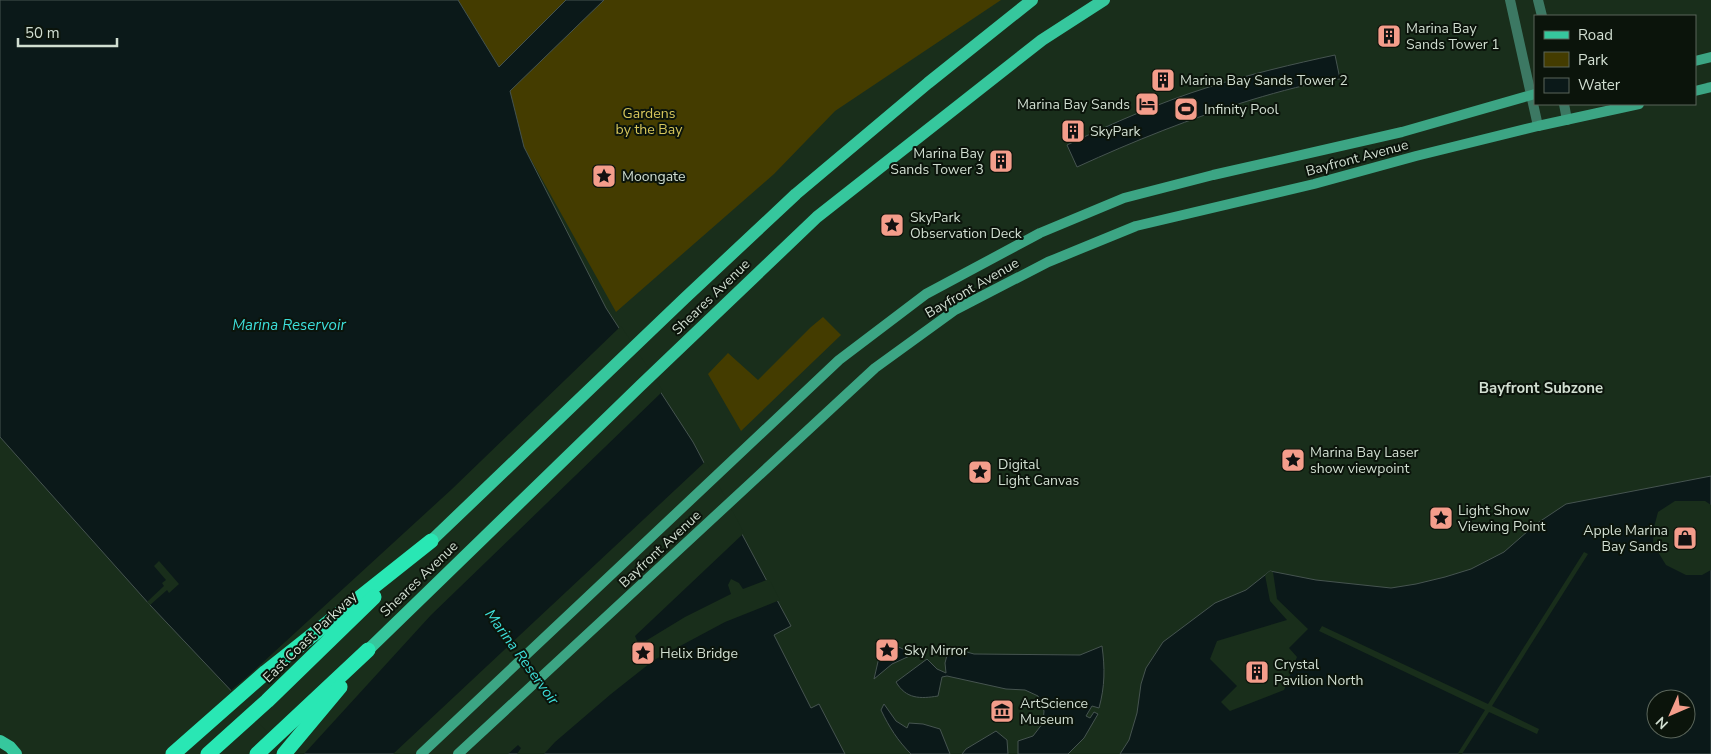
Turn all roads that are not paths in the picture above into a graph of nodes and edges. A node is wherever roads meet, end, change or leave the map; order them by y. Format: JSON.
{"nodes":[{"id":1,"x":1032,"y":0,"type":"edge"},
{"id":2,"x":1104,"y":0,"type":"edge"},
{"id":3,"x":1510,"y":0,"type":"edge"},
{"id":4,"x":1538,"y":0,"type":"edge"},
{"id":5,"x":1542,"y":15,"type":"edge"},
{"id":6,"x":1711,"y":57,"type":"edge"},
{"id":7,"x":1696,"y":61,"type":"edge"},
{"id":8,"x":1711,"y":87,"type":"edge"},
{"id":9,"x":1696,"y":91,"type":"edge"},
{"id":10,"x":1533,"y":95,"type":"edge"},
{"id":11,"x":1535,"y":105,"type":"edge"},
{"id":12,"x":1564,"y":105,"type":"edge"},
{"id":13,"x":1634,"y":105,"type":"edge"},
{"id":14,"x":1567,"y":120,"type":"junction"},
{"id":15,"x":1538,"y":126,"type":"junction"},
{"id":16,"x":432,"y":542,"type":"junction"},
{"id":17,"x":368,"y":650,"type":"junction"},
{"id":18,"x":0,"y":742,"type":"edge"},
{"id":19,"x":16,"y":754,"type":"edge"},
{"id":20,"x":173,"y":754,"type":"edge"},
{"id":21,"x":208,"y":754,"type":"edge"},
{"id":22,"x":257,"y":754,"type":"edge"},
{"id":23,"x":284,"y":754,"type":"edge"},
{"id":24,"x":421,"y":754,"type":"edge"},
{"id":25,"x":458,"y":754,"type":"edge"}],
"edges":[{"from":1,"to":16,"type":"main road","name":"Sheares Avenue"},
{"from":2,"to":17,"type":"main road","name":"Sheares Avenue"},
{"from":3,"to":10,"type":"street"},
{"from":4,"to":5,"type":"street"},
{"from":6,"to":7,"type":"main road"},
{"from":8,"to":9,"type":"main road"},
{"from":10,"to":24,"type":"main road","name":"Bayfront Avenue"},
{"from":11,"to":15,"type":"street"},
{"from":12,"to":14,"type":"street"},
{"from":13,"to":14,"type":"main road","name":"Bayfront Avenue"},
{"from":14,"to":15,"type":"main road","name":"Bayfront Avenue"},
{"from":15,"to":25,"type":"main road","name":"Bayfront Avenue"},
{"from":16,"to":20,"type":"highway"},
{"from":16,"to":21,"type":"highway","name":"East Coast Parkway"},
{"from":17,"to":22,"type":"highway"},
{"from":17,"to":23,"type":"highway"},
{"from":18,"to":19,"type":"main road"}]}
